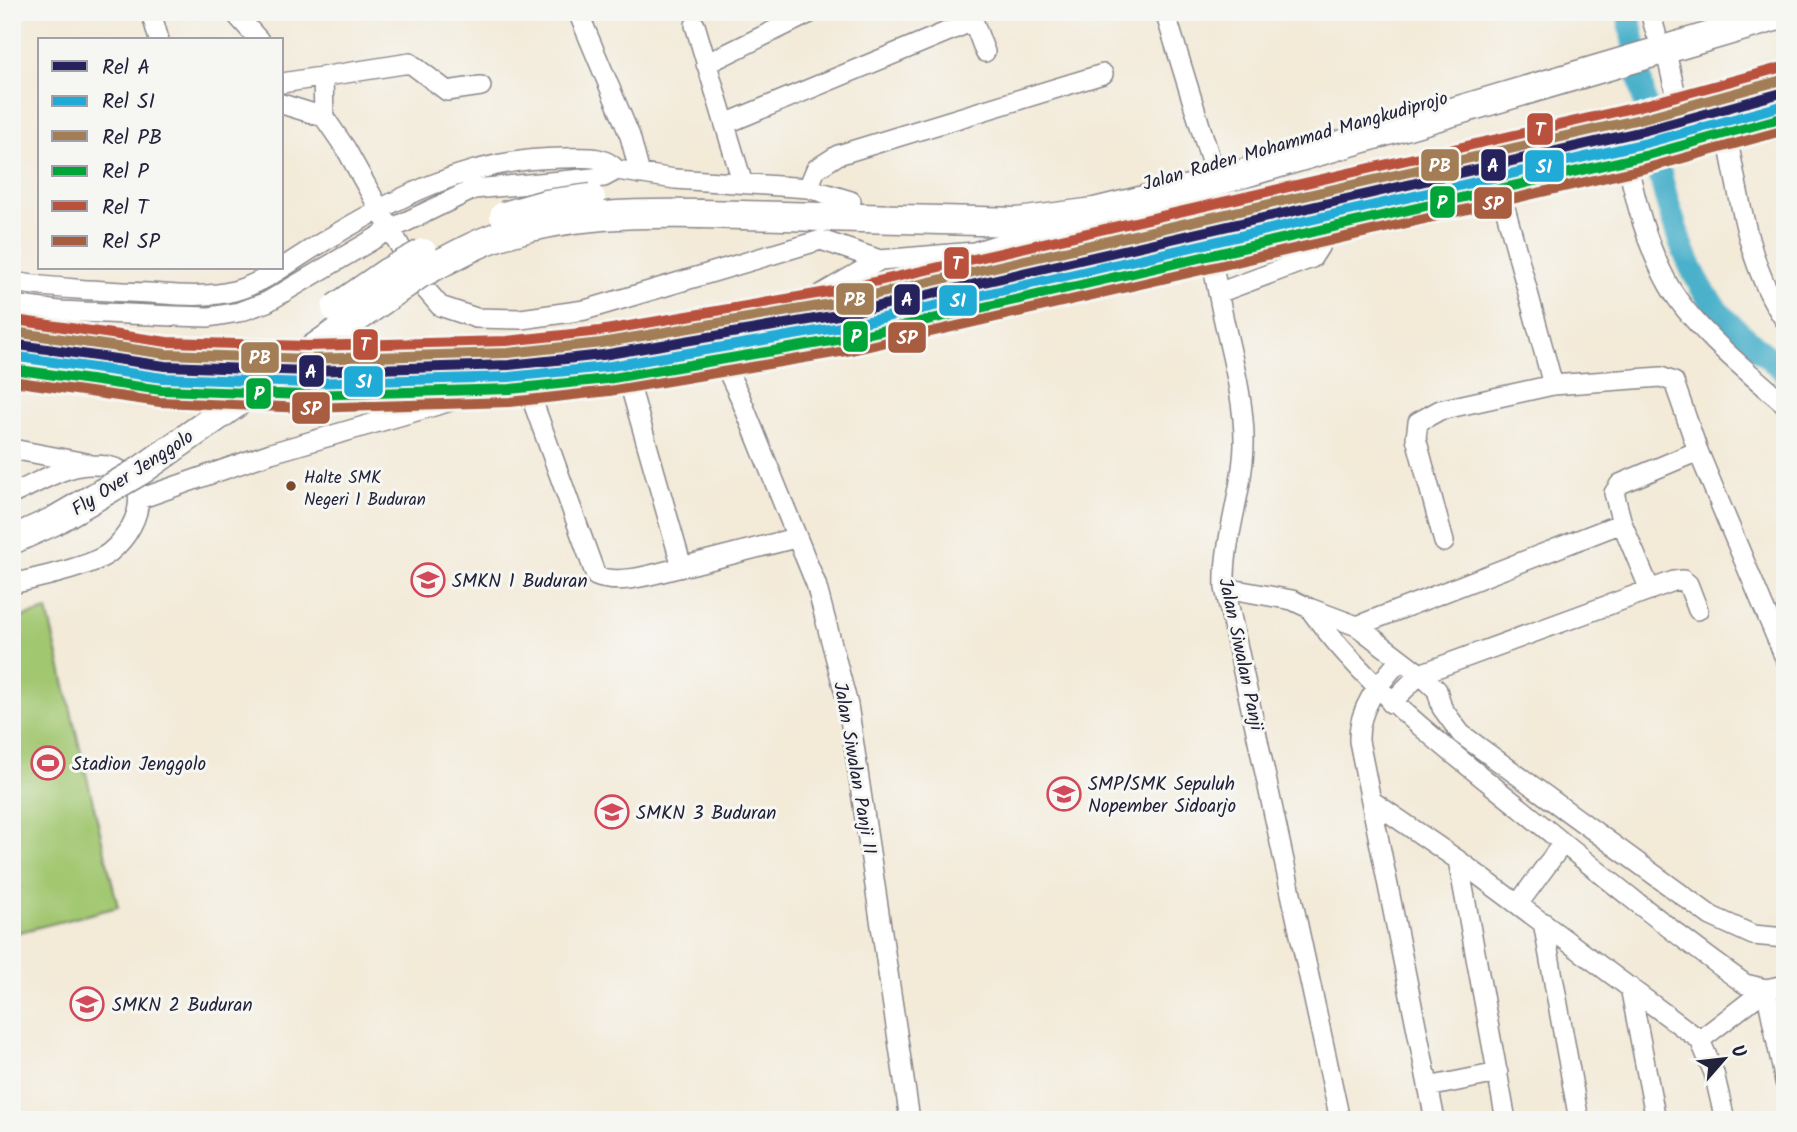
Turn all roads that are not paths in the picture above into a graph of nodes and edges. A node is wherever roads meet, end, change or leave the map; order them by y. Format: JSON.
{"nodes":[{"id":1,"x":150,"y":12,"type":"edge"},
{"id":2,"x":234,"y":12,"type":"edge"},
{"id":3,"x":578,"y":12,"type":"edge"},
{"id":4,"x":812,"y":12,"type":"edge"},
{"id":5,"x":1165,"y":12,"type":"edge"},
{"id":6,"x":1729,"y":12,"type":"edge"},
{"id":7,"x":1785,"y":14,"type":"edge"},
{"id":8,"x":972,"y":17,"type":"edge"},
{"id":9,"x":695,"y":25,"type":"dead end"},
{"id":10,"x":1657,"y":35,"type":"edge"},
{"id":11,"x":158,"y":38,"type":"edge"},
{"id":12,"x":257,"y":38,"type":"edge"},
{"id":13,"x":985,"y":52,"type":"dead end"},
{"id":14,"x":706,"y":64,"type":"junction"},
{"id":15,"x":1103,"y":74,"type":"dead end"},
{"id":16,"x":323,"y":76,"type":"junction"},
{"id":17,"x":284,"y":83,"type":"edge"},
{"id":18,"x":481,"y":86,"type":"dead end"},
{"id":19,"x":284,"y":105,"type":"edge"},
{"id":20,"x":324,"y":117,"type":"junction"},
{"id":21,"x":1785,"y":122,"type":"edge"},
{"id":22,"x":724,"y":124,"type":"junction"},
{"id":23,"x":1727,"y":137,"type":"junction"},
{"id":24,"x":1679,"y":149,"type":"junction"},
{"id":25,"x":1636,"y":159,"type":"junction"},
{"id":26,"x":617,"y":170,"type":"junction"},
{"id":27,"x":640,"y":174,"type":"junction"},
{"id":28,"x":1207,"y":177,"type":"junction"},
{"id":29,"x":742,"y":181,"type":"junction"},
{"id":30,"x":808,"y":188,"type":"junction"},
{"id":31,"x":1515,"y":189,"type":"junction"},
{"id":32,"x":851,"y":201,"type":"junction"},
{"id":33,"x":699,"y":205,"type":"junction"},
{"id":34,"x":380,"y":209,"type":"junction"},
{"id":35,"x":1094,"y":212,"type":"junction"},
{"id":36,"x":391,"y":229,"type":"junction"},
{"id":37,"x":284,"y":260,"type":"edge"},
{"id":38,"x":880,"y":260,"type":"junction"},
{"id":39,"x":255,"y":275,"type":"edge"},
{"id":40,"x":12,"y":282,"type":"edge"},
{"id":41,"x":1218,"y":293,"type":"junction"},
{"id":42,"x":12,"y":304,"type":"edge"},
{"id":43,"x":1785,"y":320,"type":"edge"},
{"id":44,"x":719,"y":353,"type":"junction"},
{"id":45,"x":625,"y":368,"type":"junction"},
{"id":46,"x":526,"y":383,"type":"junction"},
{"id":47,"x":1553,"y":385,"type":"junction"},
{"id":48,"x":1785,"y":404,"type":"edge"},
{"id":49,"x":12,"y":449,"type":"edge"},
{"id":50,"x":1698,"y":452,"type":"junction"},
{"id":51,"x":90,"y":464,"type":"junction"},
{"id":52,"x":12,"y":494,"type":"edge"},
{"id":53,"x":139,"y":499,"type":"junction"},
{"id":54,"x":12,"y":520,"type":"edge"},
{"id":55,"x":1622,"y":523,"type":"junction"},
{"id":56,"x":796,"y":538,"type":"junction"},
{"id":57,"x":12,"y":540,"type":"edge"},
{"id":58,"x":1444,"y":542,"type":"dead end"},
{"id":59,"x":682,"y":567,"type":"junction"},
{"id":60,"x":12,"y":584,"type":"edge"},
{"id":61,"x":1225,"y":587,"type":"junction"},
{"id":62,"x":1650,"y":590,"type":"junction"},
{"id":63,"x":1309,"y":608,"type":"junction"},
{"id":64,"x":1698,"y":610,"type":"dead end"},
{"id":65,"x":1357,"y":626,"type":"junction"},
{"id":66,"x":1785,"y":658,"type":"edge"},
{"id":67,"x":1400,"y":660,"type":"junction"},
{"id":68,"x":1420,"y":674,"type":"junction"},
{"id":69,"x":1378,"y":686,"type":"junction"},
{"id":70,"x":1391,"y":703,"type":"junction"},
{"id":71,"x":1372,"y":801,"type":"junction"},
{"id":72,"x":1563,"y":843,"type":"junction"},
{"id":73,"x":1458,"y":860,"type":"junction"},
{"id":74,"x":1518,"y":904,"type":"junction"},
{"id":75,"x":1543,"y":922,"type":"junction"},
{"id":76,"x":1785,"y":938,"type":"edge"},
{"id":77,"x":1775,"y":987,"type":"edge"},
{"id":78,"x":1630,"y":988,"type":"junction"},
{"id":79,"x":1700,"y":1040,"type":"junction"},
{"id":80,"x":1498,"y":1073,"type":"junction"},
{"id":81,"x":1785,"y":1082,"type":"edge"},
{"id":82,"x":1428,"y":1087,"type":"junction"},
{"id":83,"x":910,"y":1120,"type":"edge"},
{"id":84,"x":1340,"y":1120,"type":"edge"},
{"id":85,"x":1435,"y":1120,"type":"edge"},
{"id":86,"x":1506,"y":1120,"type":"edge"},
{"id":87,"x":1578,"y":1120,"type":"edge"},
{"id":88,"x":1656,"y":1120,"type":"edge"},
{"id":89,"x":1725,"y":1120,"type":"edge"}],
"edges":[{"from":1,"to":11,"type":"street"},
{"from":2,"to":12,"type":"street"},
{"from":3,"to":27,"type":"street"},
{"from":4,"to":14,"type":"street"},
{"from":5,"to":28,"type":"street","name":"Jalan Siwalan Panji"},
{"from":6,"to":10,"type":"highway","name":"Jalan Raden Mohammad Mangkudiprojo"},
{"from":7,"to":10,"type":"highway","name":"Jalan Raden Mohammad Mangkudiprojo"},
{"from":8,"to":13,"type":"street"},
{"from":8,"to":22,"type":"street"},
{"from":9,"to":14,"type":"street"},
{"from":10,"to":24,"type":"street"},
{"from":10,"to":28,"type":"highway","name":"Jalan Raden Mohammad Mangkudiprojo"},
{"from":14,"to":22,"type":"street"},
{"from":15,"to":30,"type":"street"},
{"from":16,"to":17,"type":"street"},
{"from":16,"to":18,"type":"street"},
{"from":16,"to":20,"type":"street"},
{"from":19,"to":20,"type":"street"},
{"from":20,"to":34,"type":"street"},
{"from":21,"to":23,"type":"street"},
{"from":22,"to":29,"type":"street"},
{"from":23,"to":24,"type":"street"},
{"from":23,"to":43,"type":"street"},
{"from":24,"to":25,"type":"street"},
{"from":25,"to":31,"type":"street"},
{"from":25,"to":48,"type":"street"},
{"from":26,"to":27,"type":"street","name":"Jalan Raden Mohammad Mangkudiprojo"},
{"from":26,"to":34,"type":"street","name":"Jalan Raden Mohammad Mangkudiprojo"},
{"from":26,"to":36,"type":"street","name":"Jalan Raden Mohammad Mangkudiprojo"},
{"from":27,"to":29,"type":"street","name":"Jalan Raden Mohammad Mangkudiprojo"},
{"from":28,"to":32,"type":"highway","name":"Jalan Raden Mohammad Mangkudiprojo"},
{"from":28,"to":35,"type":"highway","name":"Jalan Raden Mohammad Mangkudiprojo"},
{"from":28,"to":41,"type":"street","name":"Jalan Siwalan Panji"},
{"from":29,"to":30,"type":"street","name":"Jalan Raden Mohammad Mangkudiprojo"},
{"from":30,"to":32,"type":"street","name":"Jalan Raden Mohammad Mangkudiprojo"},
{"from":31,"to":41,"type":"street"},
{"from":31,"to":47,"type":"street"},
{"from":32,"to":33,"type":"highway","name":"Jalan Raden Mohammad Mangkudiprojo"},
{"from":33,"to":35,"type":"highway","name":"Jalan Raden Mohammad Mangkudiprojo"},
{"from":33,"to":54,"type":"highway","name":"Fly Over Jenggolo","bridge":true},
{"from":33,"to":57,"type":"highway","name":"Fly Over Jenggolo","bridge":true},
{"from":34,"to":36,"type":"street","name":"Jalan Raden Mohammad Mangkudiprojo"},
{"from":34,"to":37,"type":"street"},
{"from":35,"to":38,"type":"street","name":"Jalan Raden Mohammad Mangkudiprojo"},
{"from":36,"to":38,"type":"street","name":"Jalan Raden Mohammad Mangkudiprojo"},
{"from":36,"to":42,"type":"street"},
{"from":38,"to":44,"type":"street","name":"Jalan Raden Mohammad Mangkudiprojo"},
{"from":39,"to":40,"type":"street"},
{"from":41,"to":61,"type":"street","name":"Jalan Siwalan Panji"},
{"from":44,"to":45,"type":"street","name":"Jalan Raden Mohammad Mangkudiprojo"},
{"from":44,"to":56,"type":"street","name":"Jalan Siwalan Panji II"},
{"from":45,"to":46,"type":"street","name":"Jalan Raden Mohammad Mangkudiprojo"},
{"from":45,"to":59,"type":"street"},
{"from":46,"to":53,"type":"street","name":"Jalan Raden Mohammad Mangkudiprojo"},
{"from":46,"to":59,"type":"street"},
{"from":47,"to":50,"type":"street"},
{"from":47,"to":58,"type":"street"},
{"from":49,"to":51,"type":"street"},
{"from":50,"to":55,"type":"street"},
{"from":50,"to":66,"type":"street"},
{"from":51,"to":52,"type":"street"},
{"from":51,"to":53,"type":"street"},
{"from":53,"to":60,"type":"street"},
{"from":55,"to":62,"type":"street"},
{"from":55,"to":65,"type":"street"},
{"from":56,"to":59,"type":"street"},
{"from":56,"to":83,"type":"street","name":"Jalan Siwalan Panji II"},
{"from":61,"to":63,"type":"street"},
{"from":61,"to":84,"type":"street","name":"Jalan Siwalan Panji"},
{"from":62,"to":64,"type":"street"},
{"from":62,"to":68,"type":"street"},
{"from":63,"to":65,"type":"street"},
{"from":63,"to":69,"type":"street"},
{"from":65,"to":67,"type":"street"},
{"from":67,"to":68,"type":"street"},
{"from":67,"to":69,"type":"street"},
{"from":68,"to":70,"type":"street"},
{"from":68,"to":76,"type":"street"},
{"from":69,"to":70,"type":"street"},
{"from":69,"to":71,"type":"street"},
{"from":70,"to":72,"type":"street"},
{"from":71,"to":73,"type":"street"},
{"from":71,"to":82,"type":"street"},
{"from":72,"to":74,"type":"street"},
{"from":72,"to":77,"type":"street"},
{"from":73,"to":74,"type":"street"},
{"from":73,"to":80,"type":"street"},
{"from":74,"to":75,"type":"street"},
{"from":75,"to":78,"type":"street"},
{"from":75,"to":87,"type":"street"},
{"from":77,"to":79,"type":"street"},
{"from":77,"to":81,"type":"street"},
{"from":78,"to":79,"type":"street"},
{"from":78,"to":88,"type":"street"},
{"from":79,"to":89,"type":"street"},
{"from":80,"to":82,"type":"street"},
{"from":80,"to":86,"type":"street"},
{"from":82,"to":85,"type":"street"}]}
